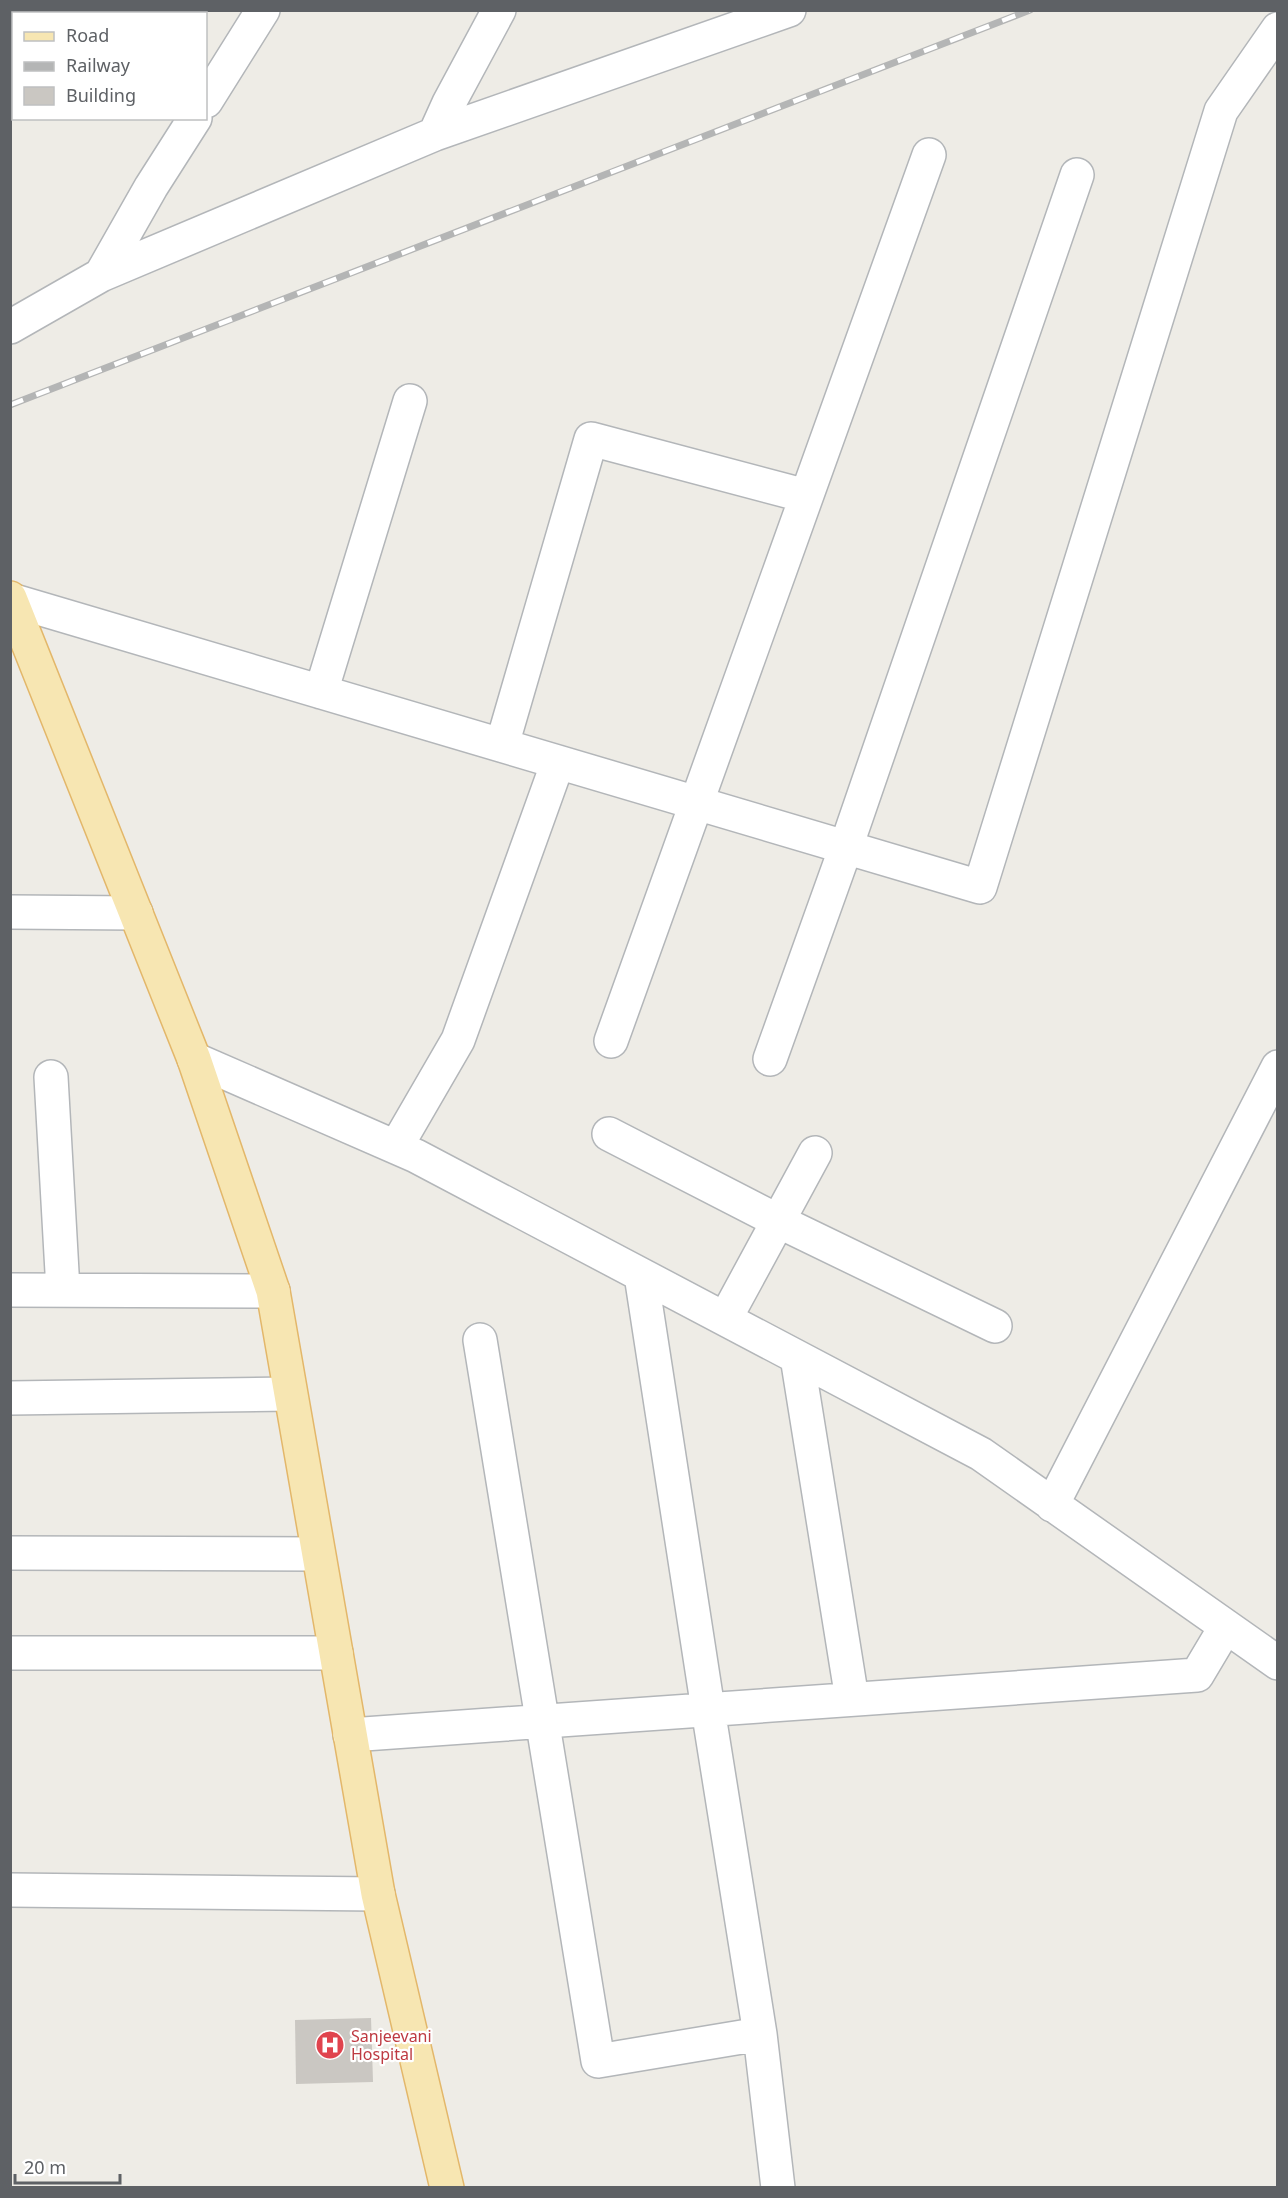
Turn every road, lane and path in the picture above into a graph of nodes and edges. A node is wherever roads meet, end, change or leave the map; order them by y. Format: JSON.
{"nodes":[{"id":1,"x":263,"y":10,"type":"edge"},
{"id":2,"x":499,"y":10,"type":"edge"},
{"id":3,"x":789,"y":10,"type":"edge"},
{"id":4,"x":1278,"y":29,"type":"edge"},
{"id":5,"x":207,"y":99,"type":"edge"},
{"id":6,"x":194,"y":120,"type":"edge"},
{"id":7,"x":435,"y":134,"type":"junction"},
{"id":8,"x":929,"y":155,"type":"dead end"},
{"id":9,"x":1077,"y":175,"type":"dead end"},
{"id":10,"x":101,"y":275,"type":"junction"},
{"id":11,"x":10,"y":327,"type":"edge"},
{"id":12,"x":410,"y":401,"type":"dead end"},
{"id":13,"x":806,"y":496,"type":"junction"},
{"id":14,"x":11,"y":599,"type":"edge"},
{"id":15,"x":321,"y":692,"type":"junction"},
{"id":16,"x":502,"y":745,"type":"junction"},
{"id":17,"x":558,"y":762,"type":"junction"},
{"id":18,"x":695,"y":803,"type":"junction"},
{"id":19,"x":846,"y":847,"type":"junction"},
{"id":20,"x":10,"y":912,"type":"edge"},
{"id":21,"x":135,"y":913,"type":"junction"},
{"id":22,"x":611,"y":1041,"type":"dead end"},
{"id":23,"x":194,"y":1059,"type":"junction"},
{"id":24,"x":770,"y":1059,"type":"dead end"},
{"id":25,"x":1278,"y":1067,"type":"edge"},
{"id":26,"x":51,"y":1077,"type":"dead end"},
{"id":27,"x":609,"y":1134,"type":"dead end"},
{"id":28,"x":396,"y":1147,"type":"junction"},
{"id":29,"x":815,"y":1153,"type":"dead end"},
{"id":30,"x":778,"y":1221,"type":"junction"},
{"id":31,"x":641,"y":1275,"type":"junction"},
{"id":32,"x":10,"y":1290,"type":"edge"},
{"id":33,"x":63,"y":1290,"type":"junction"},
{"id":34,"x":273,"y":1291,"type":"junction"},
{"id":35,"x":725,"y":1319,"type":"junction"},
{"id":36,"x":995,"y":1326,"type":"dead end"},
{"id":37,"x":480,"y":1340,"type":"dead end"},
{"id":38,"x":797,"y":1357,"type":"junction"},
{"id":39,"x":290,"y":1394,"type":"junction"},
{"id":40,"x":10,"y":1398,"type":"edge"},
{"id":41,"x":1052,"y":1505,"type":"junction"},
{"id":42,"x":10,"y":1553,"type":"edge"},
{"id":43,"x":318,"y":1554,"type":"junction"},
{"id":44,"x":1225,"y":1628,"type":"junction"},
{"id":45,"x":10,"y":1653,"type":"edge"},
{"id":46,"x":336,"y":1653,"type":"junction"},
{"id":47,"x":1278,"y":1663,"type":"edge"},
{"id":48,"x":852,"y":1699,"type":"junction"},
{"id":49,"x":708,"y":1709,"type":"junction"},
{"id":50,"x":542,"y":1721,"type":"junction"},
{"id":51,"x":350,"y":1734,"type":"junction"},
{"id":52,"x":10,"y":1890,"type":"edge"},
{"id":53,"x":378,"y":1894,"type":"junction"},
{"id":54,"x":760,"y":2034,"type":"junction"},
{"id":55,"x":447,"y":2187,"type":"edge"},
{"id":56,"x":778,"y":2187,"type":"edge"}],
"edges":[{"from":1,"to":5,"type":"street"},
{"from":2,"to":7,"type":"street"},
{"from":3,"to":7,"type":"street"},
{"from":4,"to":19,"type":"street"},
{"from":6,"to":10,"type":"street"},
{"from":7,"to":10,"type":"street"},
{"from":8,"to":13,"type":"street"},
{"from":9,"to":19,"type":"street"},
{"from":10,"to":11,"type":"street"},
{"from":12,"to":15,"type":"street"},
{"from":13,"to":16,"type":"street"},
{"from":13,"to":18,"type":"street"},
{"from":14,"to":15,"type":"street"},
{"from":14,"to":21,"type":"main road"},
{"from":15,"to":16,"type":"street"},
{"from":16,"to":17,"type":"street"},
{"from":17,"to":18,"type":"street"},
{"from":17,"to":28,"type":"street"},
{"from":18,"to":19,"type":"street"},
{"from":18,"to":22,"type":"street"},
{"from":19,"to":24,"type":"street"},
{"from":20,"to":21,"type":"street"},
{"from":21,"to":23,"type":"main road"},
{"from":23,"to":28,"type":"street"},
{"from":23,"to":34,"type":"main road"},
{"from":25,"to":41,"type":"street"},
{"from":26,"to":33,"type":"street"},
{"from":27,"to":30,"type":"street"},
{"from":28,"to":31,"type":"street"},
{"from":29,"to":30,"type":"street"},
{"from":30,"to":35,"type":"street"},
{"from":30,"to":36,"type":"street"},
{"from":31,"to":35,"type":"street"},
{"from":31,"to":49,"type":"street"},
{"from":32,"to":33,"type":"street"},
{"from":33,"to":34,"type":"street"},
{"from":34,"to":39,"type":"main road"},
{"from":35,"to":38,"type":"street"},
{"from":37,"to":50,"type":"street"},
{"from":38,"to":41,"type":"street"},
{"from":38,"to":48,"type":"street"},
{"from":39,"to":40,"type":"street"},
{"from":39,"to":43,"type":"main road"},
{"from":41,"to":44,"type":"street"},
{"from":42,"to":43,"type":"street"},
{"from":43,"to":46,"type":"main road"},
{"from":44,"to":47,"type":"street"},
{"from":44,"to":48,"type":"street"},
{"from":45,"to":46,"type":"street"},
{"from":46,"to":51,"type":"main road"},
{"from":48,"to":49,"type":"street"},
{"from":49,"to":50,"type":"street"},
{"from":49,"to":54,"type":"street"},
{"from":50,"to":51,"type":"street"},
{"from":50,"to":54,"type":"street"},
{"from":51,"to":53,"type":"main road"},
{"from":52,"to":53,"type":"street"},
{"from":53,"to":55,"type":"main road"},
{"from":54,"to":56,"type":"street"}]}
